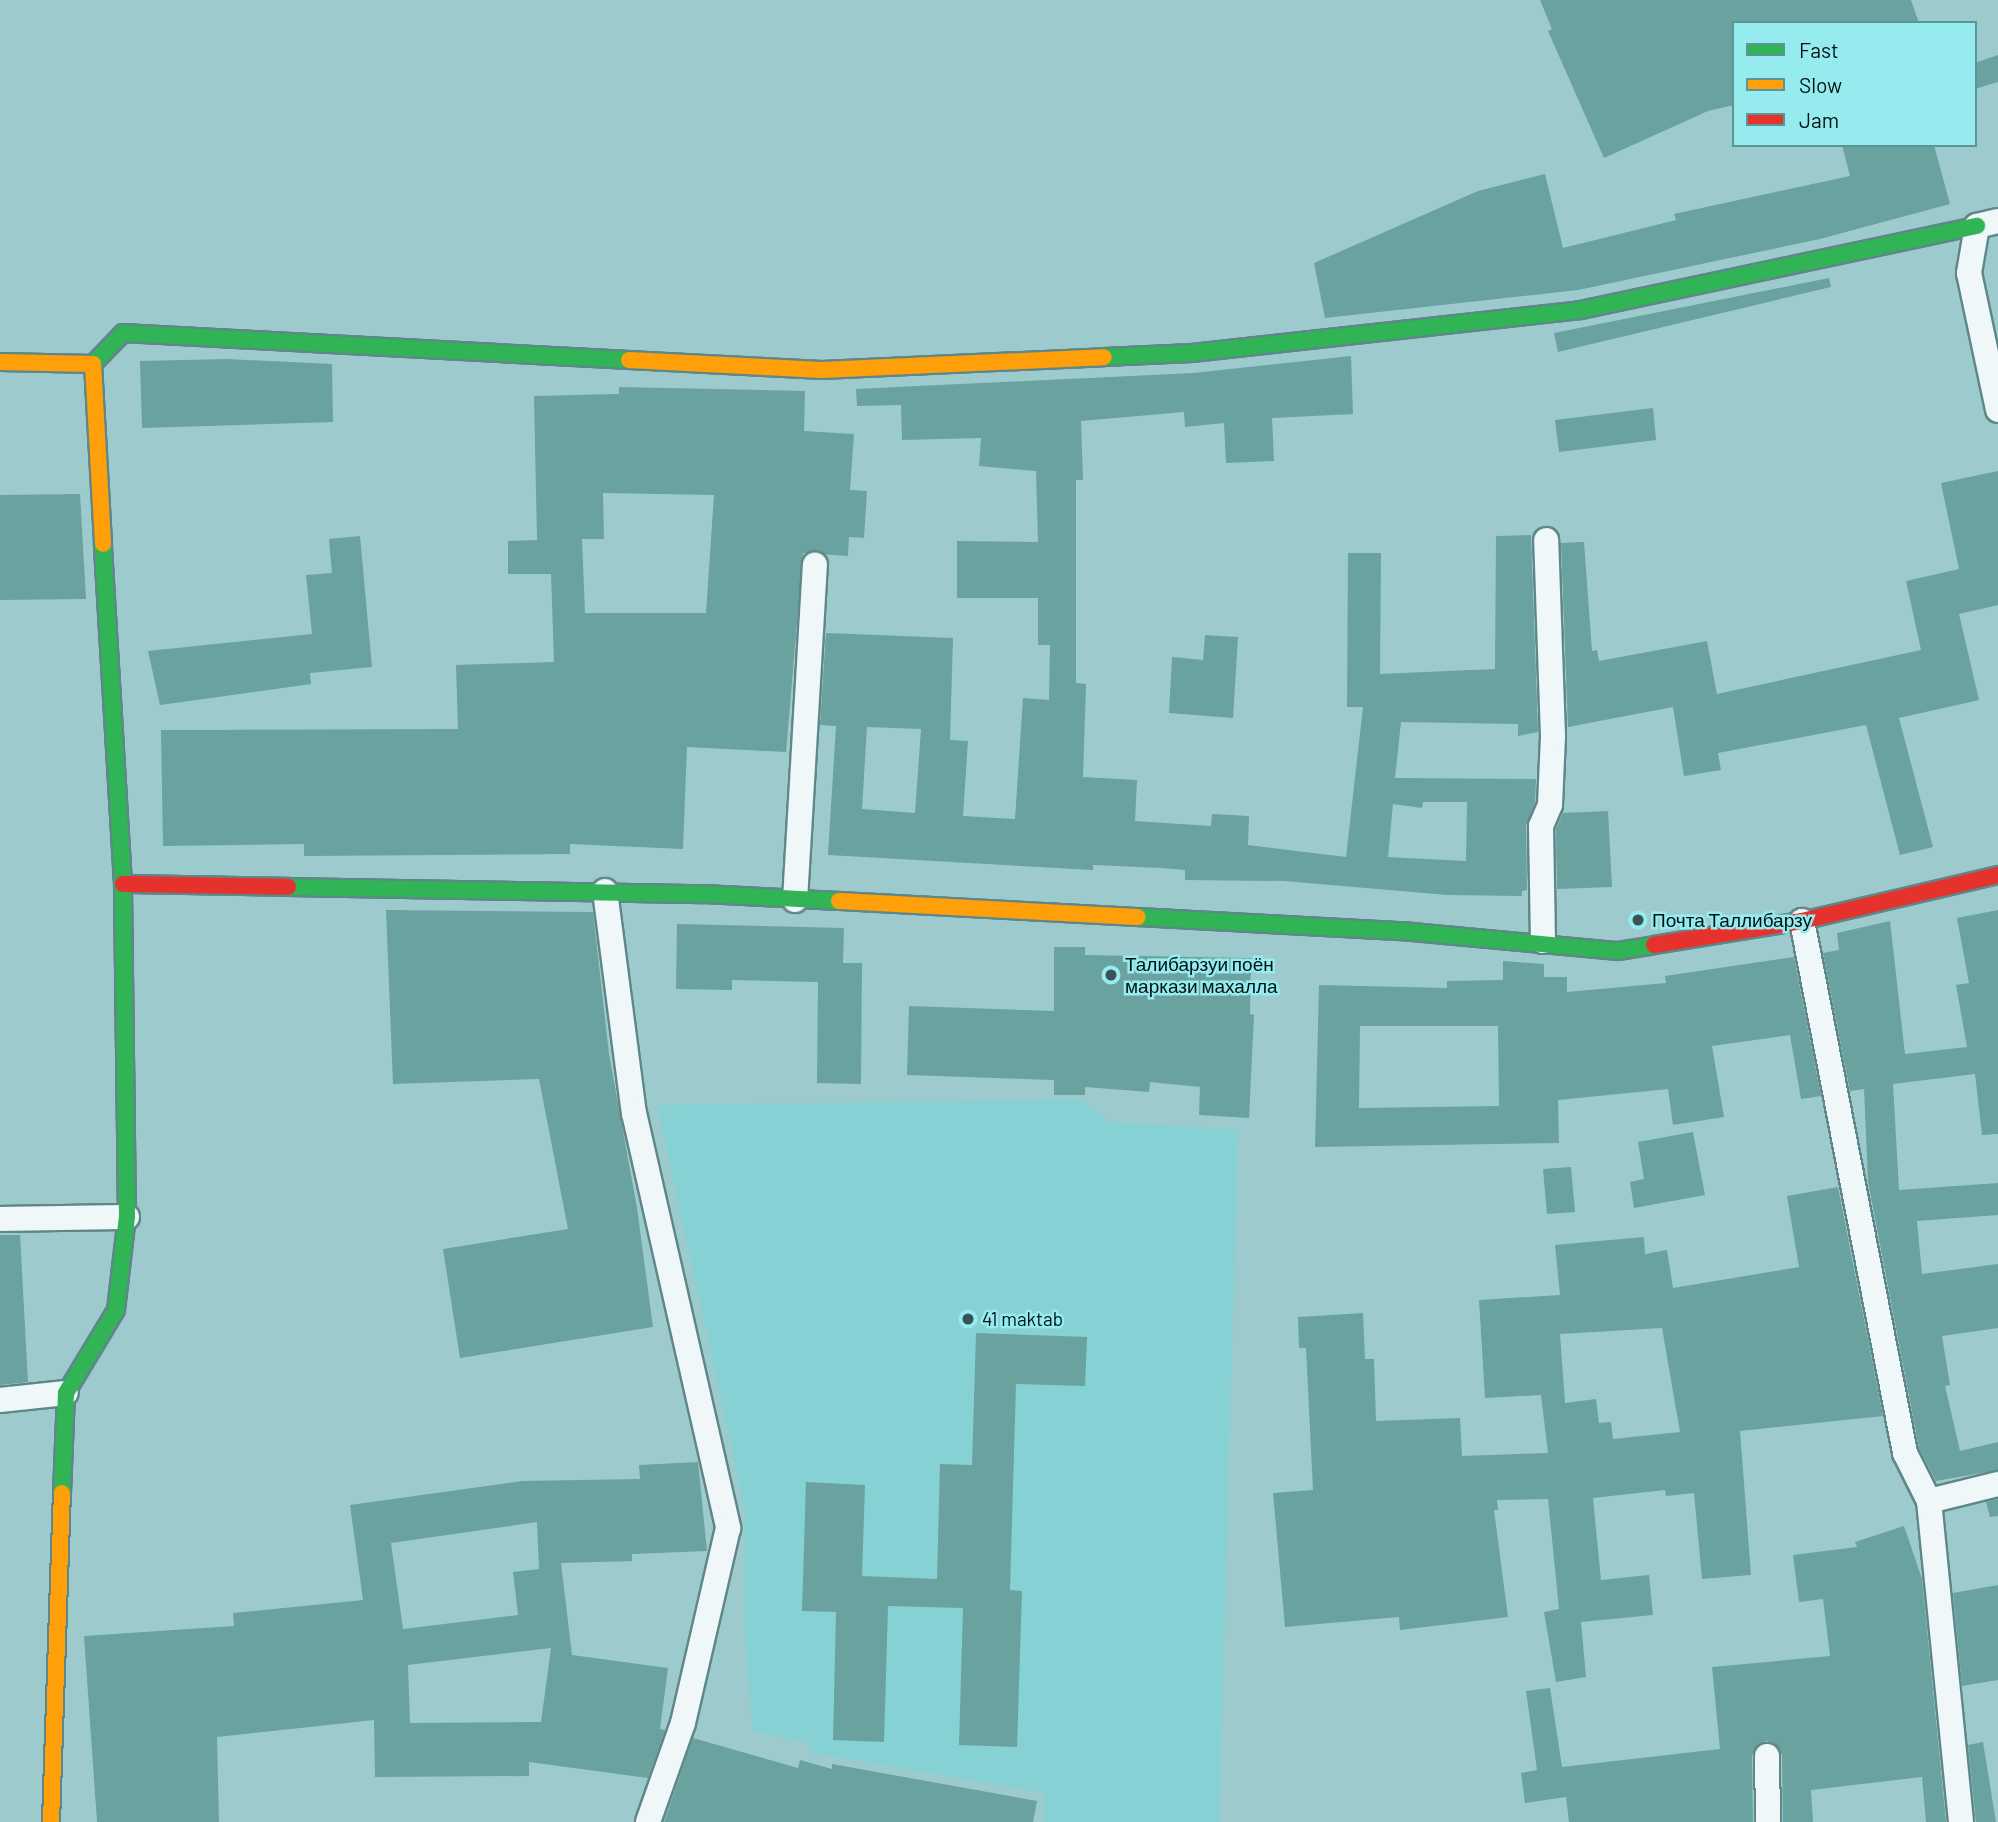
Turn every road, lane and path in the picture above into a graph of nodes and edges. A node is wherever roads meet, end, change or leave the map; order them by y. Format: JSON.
{"nodes":[{"id":1,"x":1987,"y":223,"type":"edge"},
{"id":2,"x":0,"y":362,"type":"edge"},
{"id":3,"x":93,"y":364,"type":"junction"},
{"id":4,"x":1998,"y":410,"type":"edge"},
{"id":5,"x":1546,"y":540,"type":"dead end"},
{"id":6,"x":815,"y":565,"type":"dead end"},
{"id":7,"x":1998,"y":875,"type":"edge"},
{"id":8,"x":123,"y":884,"type":"junction"},
{"id":9,"x":605,"y":891,"type":"junction"},
{"id":10,"x":795,"y":900,"type":"junction"},
{"id":11,"x":1802,"y":921,"type":"junction"},
{"id":12,"x":1543,"y":941,"type":"junction"},
{"id":13,"x":127,"y":1217,"type":"junction"},
{"id":14,"x":0,"y":1219,"type":"edge"},
{"id":15,"x":66,"y":1393,"type":"junction"},
{"id":16,"x":0,"y":1400,"type":"edge"},
{"id":17,"x":1998,"y":1484,"type":"edge"},
{"id":18,"x":1928,"y":1502,"type":"junction"},
{"id":19,"x":1767,"y":1756,"type":"dead end"},
{"id":20,"x":51,"y":1822,"type":"edge"},
{"id":21,"x":648,"y":1822,"type":"edge"},
{"id":22,"x":1768,"y":1822,"type":"edge"},
{"id":23,"x":1961,"y":1822,"type":"edge"}],
"edges":[{"from":1,"to":3,"type":"street"},
{"from":1,"to":4,"type":"street"},
{"from":2,"to":3,"type":"street"},
{"from":3,"to":8,"type":"street"},
{"from":5,"to":12,"type":"street"},
{"from":6,"to":10,"type":"street"},
{"from":7,"to":11,"type":"street"},
{"from":8,"to":9,"type":"street"},
{"from":8,"to":13,"type":"street"},
{"from":9,"to":10,"type":"street"},
{"from":9,"to":21,"type":"street"},
{"from":10,"to":12,"type":"street"},
{"from":11,"to":12,"type":"street"},
{"from":11,"to":18,"type":"street"},
{"from":13,"to":14,"type":"street"},
{"from":13,"to":15,"type":"street"},
{"from":15,"to":16,"type":"street"},
{"from":15,"to":20,"type":"street"},
{"from":17,"to":18,"type":"street"},
{"from":18,"to":23,"type":"street"},
{"from":19,"to":22,"type":"street"}]}
